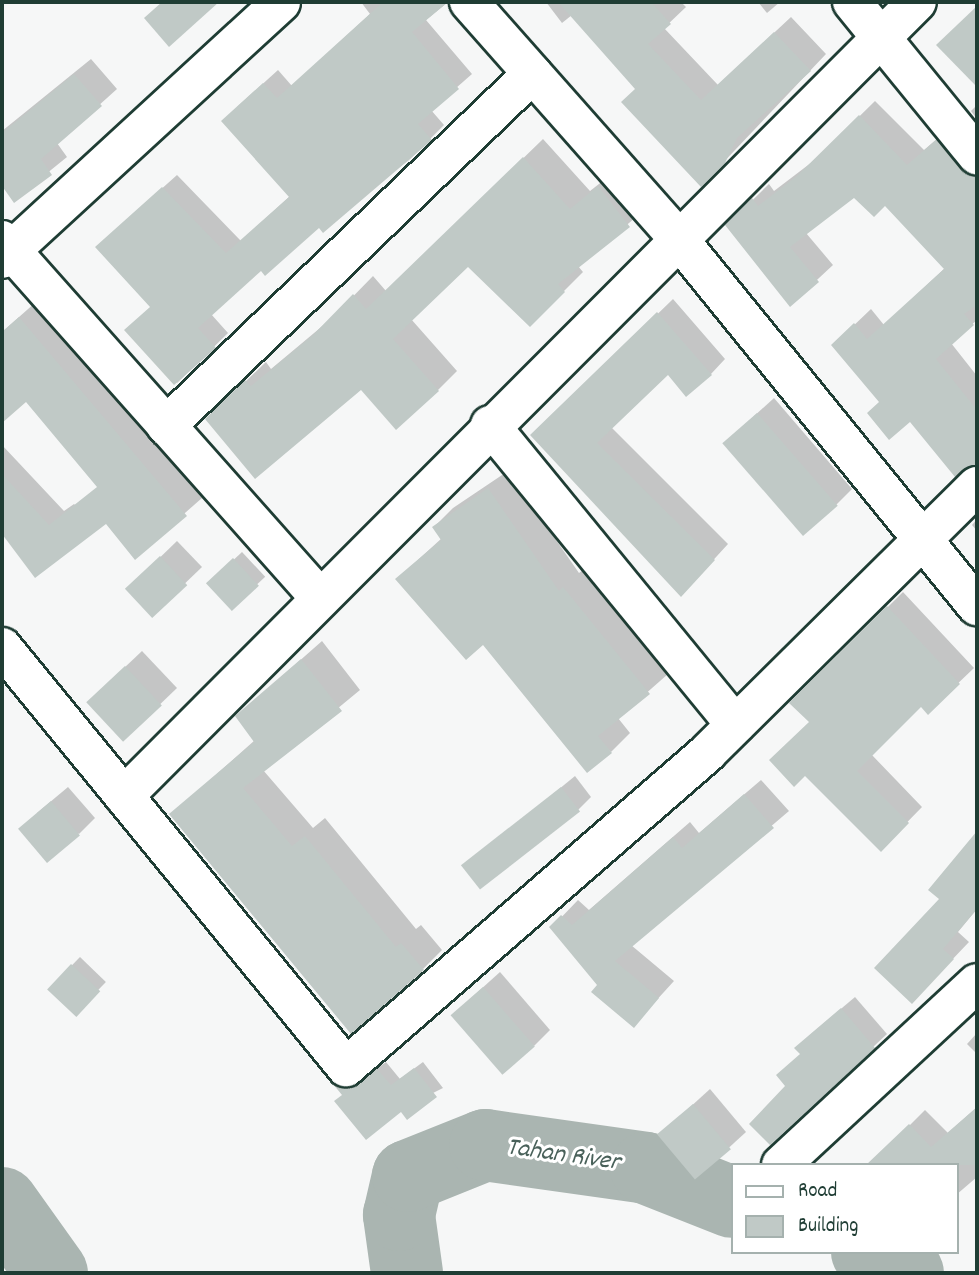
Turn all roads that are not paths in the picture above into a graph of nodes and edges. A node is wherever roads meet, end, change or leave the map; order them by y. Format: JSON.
{"nodes":[{"id":1,"x":469,"y":2,"type":"edge"},
{"id":2,"x":852,"y":2,"type":"edge"},
{"id":3,"x":917,"y":2,"type":"edge"},
{"id":4,"x":271,"y":5,"type":"edge"},
{"id":5,"x":880,"y":38,"type":"junction"},
{"id":6,"x":533,"y":74,"type":"junction"},
{"id":7,"x":977,"y":155,"type":"edge"},
{"id":8,"x":676,"y":236,"type":"junction"},
{"id":9,"x":5,"y":250,"type":"edge"},
{"id":10,"x":490,"y":425,"type":"junction"},
{"id":11,"x":166,"y":426,"type":"junction"},
{"id":12,"x":977,"y":486,"type":"edge"},
{"id":13,"x":923,"y":539,"type":"junction"},
{"id":14,"x":320,"y":598,"type":"junction"},
{"id":15,"x":977,"y":606,"type":"edge"},
{"id":16,"x":2,"y":647,"type":"edge"},
{"id":17,"x":735,"y":724,"type":"junction"},
{"id":18,"x":124,"y":796,"type":"junction"},
{"id":19,"x":977,"y":983,"type":"edge"},
{"id":20,"x":782,"y":1163,"type":"edge"}],
"edges":[{"from":1,"to":6,"type":"street"},
{"from":2,"to":5,"type":"street"},
{"from":3,"to":5,"type":"street"},
{"from":4,"to":9,"type":"street"},
{"from":5,"to":7,"type":"street"},
{"from":5,"to":8,"type":"street"},
{"from":6,"to":8,"type":"street"},
{"from":6,"to":11,"type":"street"},
{"from":8,"to":10,"type":"street"},
{"from":8,"to":13,"type":"street"},
{"from":9,"to":11,"type":"street"},
{"from":10,"to":14,"type":"street"},
{"from":10,"to":17,"type":"street"},
{"from":11,"to":14,"type":"street"},
{"from":12,"to":13,"type":"street"},
{"from":13,"to":15,"type":"street"},
{"from":13,"to":17,"type":"street"},
{"from":14,"to":18,"type":"street"},
{"from":16,"to":18,"type":"street"},
{"from":17,"to":18,"type":"street"},
{"from":19,"to":20,"type":"street"}]}
